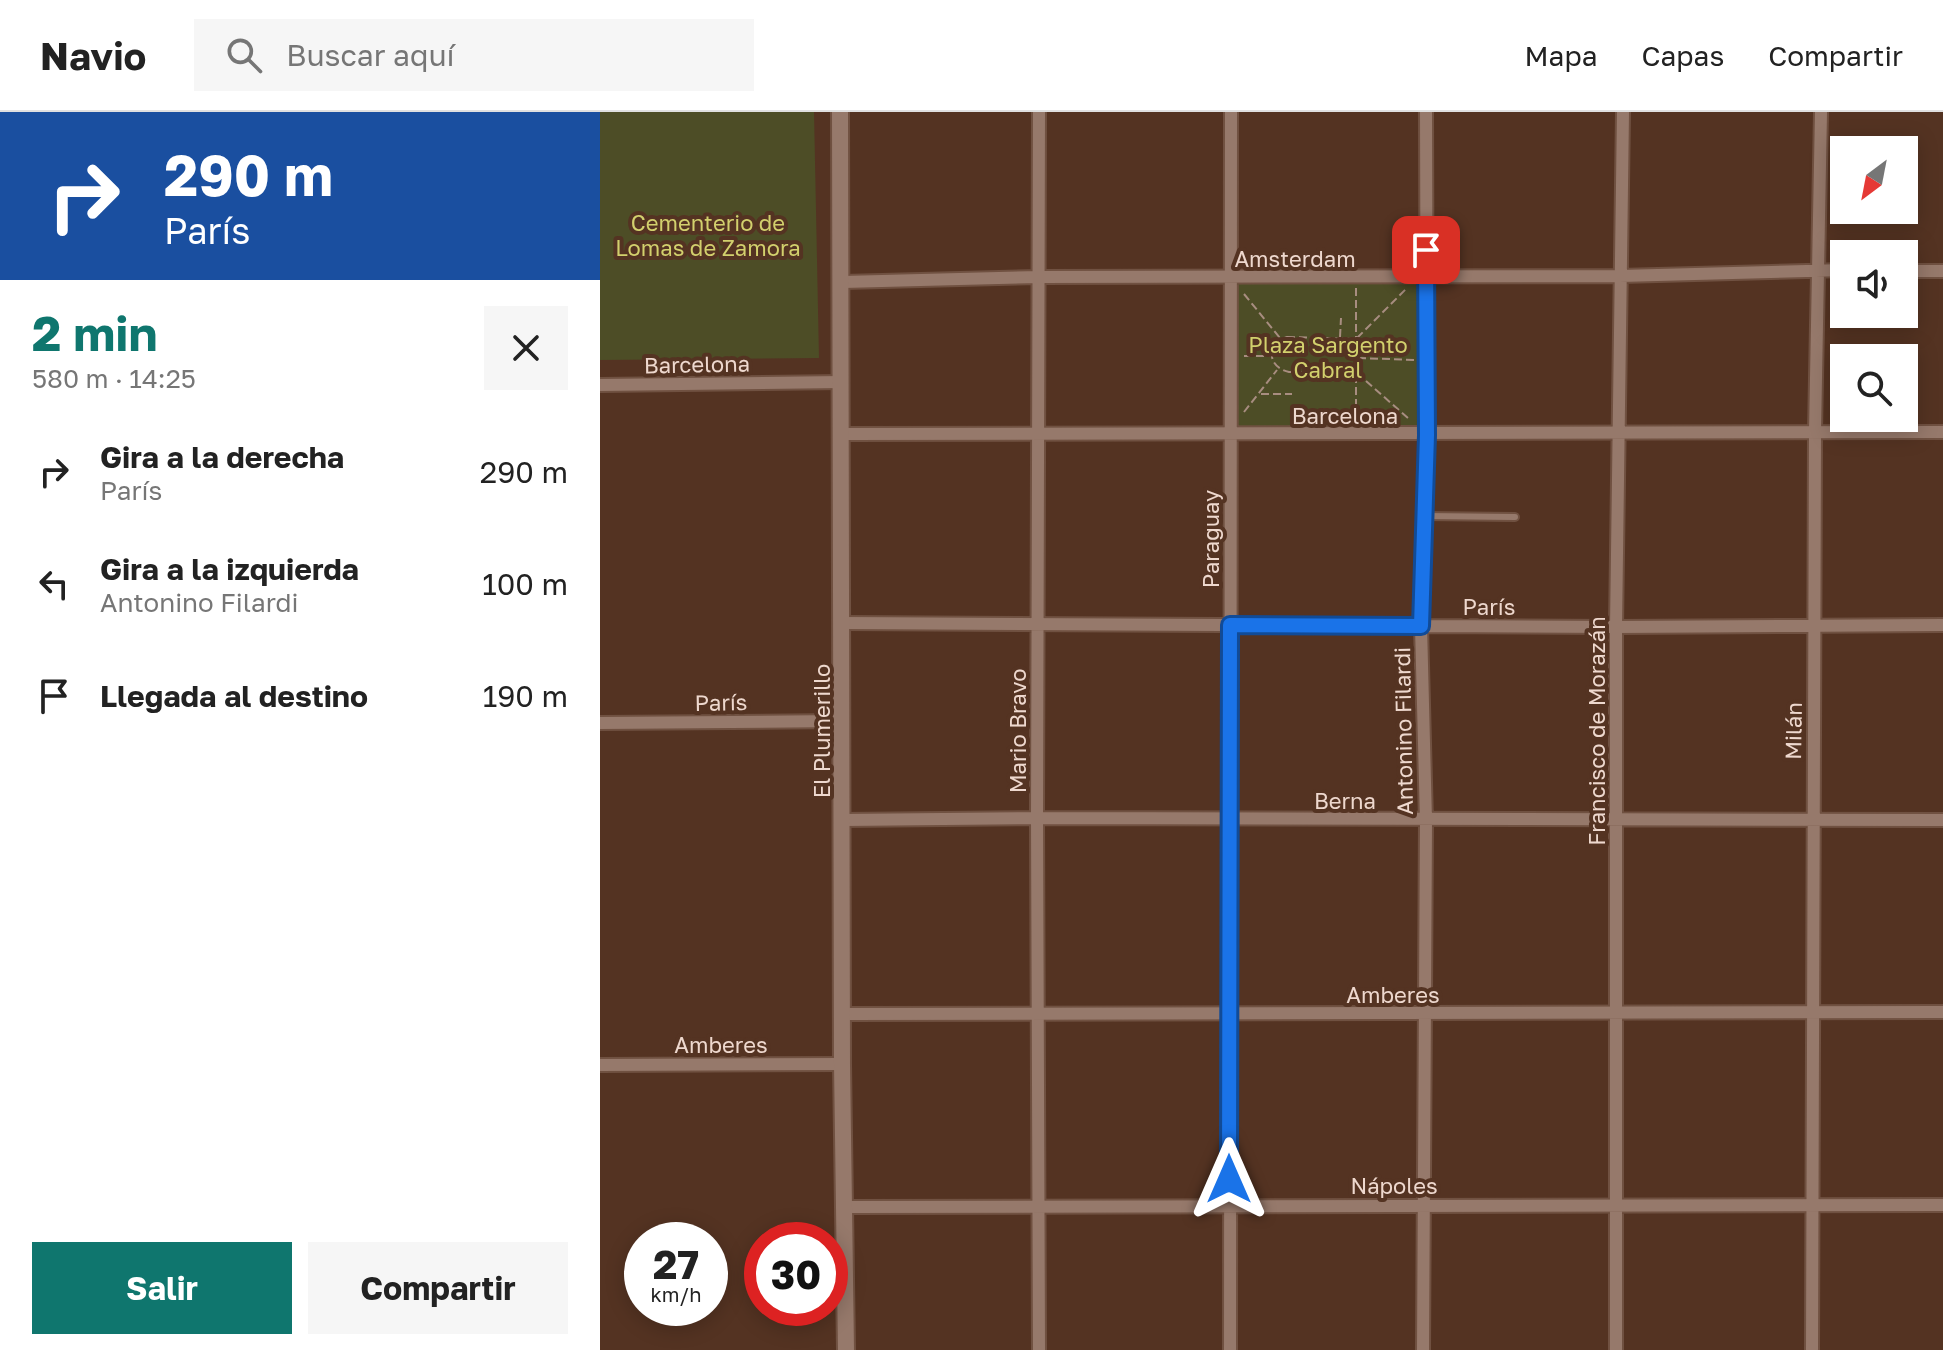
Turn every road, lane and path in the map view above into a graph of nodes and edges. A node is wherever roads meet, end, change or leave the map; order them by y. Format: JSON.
{"nodes":[{"id":1,"x":840,"y":112,"type":"edge"},
{"id":2,"x":1039,"y":112,"type":"edge"},
{"id":3,"x":1231,"y":112,"type":"edge"},
{"id":4,"x":1426,"y":112,"type":"edge"},
{"id":5,"x":1623,"y":112,"type":"edge"},
{"id":6,"x":1821,"y":112,"type":"edge"},
{"id":7,"x":1819,"y":270,"type":"junction"},
{"id":8,"x":1830,"y":270,"type":"edge"},
{"id":9,"x":1918,"y":271,"type":"edge"},
{"id":10,"x":1943,"y":271,"type":"edge"},
{"id":11,"x":1620,"y":276,"type":"junction"},
{"id":12,"x":1039,"y":277,"type":"junction"},
{"id":13,"x":1231,"y":278,"type":"junction"},
{"id":14,"x":1356,"y":278,"type":"junction"},
{"id":15,"x":1422,"y":278,"type":"junction"},
{"id":16,"x":843,"y":282,"type":"junction"},
{"id":17,"x":1341,"y":318,"type":"dead end"},
{"id":18,"x":1281,"y":339,"type":"junction"},
{"id":19,"x":1340,"y":339,"type":"junction"},
{"id":20,"x":1356,"y":339,"type":"junction"},
{"id":21,"x":1231,"y":356,"type":"junction"},
{"id":22,"x":1271,"y":356,"type":"junction"},
{"id":23,"x":1356,"y":358,"type":"junction"},
{"id":24,"x":1426,"y":360,"type":"junction"},
{"id":25,"x":1278,"y":369,"type":"junction"},
{"id":26,"x":1356,"y":373,"type":"junction"},
{"id":27,"x":842,"y":382,"type":"junction"},
{"id":28,"x":600,"y":385,"type":"edge"},
{"id":29,"x":1260,"y":394,"type":"junction"},
{"id":30,"x":1292,"y":394,"type":"dead end"},
{"id":31,"x":1230,"y":431,"type":"junction"},
{"id":32,"x":1815,"y":431,"type":"junction"},
{"id":33,"x":1038,"y":432,"type":"junction"},
{"id":34,"x":1943,"y":432,"type":"edge"},
{"id":35,"x":1619,"y":433,"type":"junction"},
{"id":36,"x":843,"y":434,"type":"junction"},
{"id":37,"x":1356,"y":435,"type":"junction"},
{"id":38,"x":1427,"y":435,"type":"junction"},
{"id":39,"x":1424,"y":516,"type":"junction"},
{"id":40,"x":1515,"y":517,"type":"dead end"},
{"id":41,"x":843,"y":623,"type":"junction"},
{"id":42,"x":1230,"y":625,"type":"junction"},
{"id":43,"x":1943,"y":625,"type":"edge"},
{"id":44,"x":1038,"y":626,"type":"junction"},
{"id":45,"x":1421,"y":626,"type":"junction"},
{"id":46,"x":1814,"y":626,"type":"junction"},
{"id":47,"x":1616,"y":627,"type":"junction"},
{"id":48,"x":842,"y":721,"type":"junction"},
{"id":49,"x":600,"y":723,"type":"edge"},
{"id":50,"x":1037,"y":818,"type":"junction"},
{"id":51,"x":1230,"y":819,"type":"junction"},
{"id":52,"x":843,"y":820,"type":"junction"},
{"id":53,"x":1943,"y":820,"type":"edge"},
{"id":54,"x":1426,"y":821,"type":"junction"},
{"id":55,"x":1616,"y":821,"type":"junction"},
{"id":56,"x":1812,"y":821,"type":"junction"},
{"id":57,"x":1943,"y":1012,"type":"edge"},
{"id":58,"x":1038,"y":1013,"type":"junction"},
{"id":59,"x":1615,"y":1013,"type":"junction"},
{"id":60,"x":1812,"y":1013,"type":"junction"},
{"id":61,"x":843,"y":1014,"type":"junction"},
{"id":62,"x":1230,"y":1014,"type":"junction"},
{"id":63,"x":1423,"y":1014,"type":"junction"},
{"id":64,"x":842,"y":1064,"type":"junction"},
{"id":65,"x":600,"y":1065,"type":"edge"},
{"id":66,"x":1617,"y":1204,"type":"junction"},
{"id":67,"x":1423,"y":1205,"type":"junction"},
{"id":68,"x":1813,"y":1205,"type":"junction"},
{"id":69,"x":1943,"y":1205,"type":"edge"},
{"id":70,"x":1037,"y":1206,"type":"junction"},
{"id":71,"x":845,"y":1207,"type":"junction"},
{"id":72,"x":1229,"y":1207,"type":"junction"},
{"id":73,"x":846,"y":1350,"type":"edge"},
{"id":74,"x":1039,"y":1350,"type":"edge"},
{"id":75,"x":1230,"y":1350,"type":"edge"},
{"id":76,"x":1423,"y":1350,"type":"edge"},
{"id":77,"x":1616,"y":1350,"type":"edge"},
{"id":78,"x":1812,"y":1350,"type":"edge"}],
"edges":[{"from":1,"to":16,"type":"street","name":"El Plumerillo"},
{"from":2,"to":12,"type":"street","name":"Mario Bravo"},
{"from":3,"to":13,"type":"street","name":"Paraguay"},
{"from":4,"to":15,"type":"street","name":"Antonino Filardi"},
{"from":5,"to":11,"type":"street","name":"Francisco de Morazán"},
{"from":6,"to":7,"type":"street","name":"Milán"},
{"from":7,"to":8,"type":"street","name":"Amsterdam"},
{"from":7,"to":11,"type":"street","name":"Amsterdam"},
{"from":7,"to":32,"type":"street","name":"Milán"},
{"from":9,"to":10,"type":"street"},
{"from":11,"to":15,"type":"street","name":"Amsterdam"},
{"from":11,"to":35,"type":"street","name":"Francisco de Morazán"},
{"from":12,"to":13,"type":"street","name":"Amsterdam"},
{"from":12,"to":16,"type":"street","name":"Amsterdam"},
{"from":12,"to":33,"type":"street","name":"Mario Bravo"},
{"from":13,"to":14,"type":"street","name":"Amsterdam"},
{"from":13,"to":18,"type":"path"},
{"from":13,"to":21,"type":"street","name":"Paraguay"},
{"from":14,"to":15,"type":"street","name":"Amsterdam"},
{"from":14,"to":20,"type":"path"},
{"from":15,"to":20,"type":"path"},
{"from":15,"to":24,"type":"street","name":"Antonino Filardi"},
{"from":16,"to":27,"type":"street","name":"El Plumerillo"},
{"from":17,"to":19,"type":"path"},
{"from":18,"to":19,"type":"path"},
{"from":18,"to":22,"type":"path"},
{"from":19,"to":20,"type":"path"},
{"from":20,"to":23,"type":"path"},
{"from":21,"to":22,"type":"path"},
{"from":21,"to":31,"type":"street","name":"Paraguay"},
{"from":22,"to":25,"type":"path"},
{"from":23,"to":24,"type":"path"},
{"from":23,"to":26,"type":"path"},
{"from":24,"to":38,"type":"street","name":"Antonino Filardi"},
{"from":25,"to":26,"type":"path"},
{"from":25,"to":29,"type":"path"},
{"from":26,"to":37,"type":"path"},
{"from":26,"to":38,"type":"path"},
{"from":27,"to":28,"type":"street","name":"Barcelona"},
{"from":27,"to":36,"type":"street","name":"El Plumerillo"},
{"from":29,"to":30,"type":"path"},
{"from":29,"to":31,"type":"path"},
{"from":31,"to":33,"type":"street","name":"Barcelona"},
{"from":31,"to":37,"type":"street","name":"Barcelona"},
{"from":31,"to":42,"type":"street","name":"Paraguay"},
{"from":32,"to":34,"type":"street","name":"Barcelona"},
{"from":32,"to":35,"type":"street","name":"Barcelona"},
{"from":32,"to":46,"type":"street","name":"Milán"},
{"from":33,"to":36,"type":"street","name":"Barcelona"},
{"from":33,"to":44,"type":"street","name":"Mario Bravo"},
{"from":35,"to":38,"type":"street","name":"Barcelona"},
{"from":35,"to":47,"type":"street","name":"Francisco de Morazán"},
{"from":36,"to":41,"type":"street","name":"El Plumerillo"},
{"from":37,"to":38,"type":"street","name":"Barcelona"},
{"from":38,"to":39,"type":"street","name":"Antonino Filardi"},
{"from":39,"to":40,"type":"lane"},
{"from":39,"to":45,"type":"street","name":"Antonino Filardi"},
{"from":41,"to":44,"type":"street","name":"París"},
{"from":41,"to":48,"type":"street","name":"El Plumerillo"},
{"from":42,"to":44,"type":"street","name":"París"},
{"from":42,"to":45,"type":"street","name":"París"},
{"from":42,"to":51,"type":"street","name":"Paraguay"},
{"from":43,"to":46,"type":"street","name":"París"},
{"from":44,"to":50,"type":"street","name":"Mario Bravo"},
{"from":45,"to":47,"type":"street","name":"París"},
{"from":45,"to":54,"type":"street","name":"Antonino Filardi"},
{"from":46,"to":47,"type":"street","name":"París"},
{"from":46,"to":56,"type":"street","name":"Milán"},
{"from":47,"to":55,"type":"street","name":"Francisco de Morazán"},
{"from":48,"to":49,"type":"street","name":"París"},
{"from":48,"to":52,"type":"street","name":"El Plumerillo"},
{"from":50,"to":51,"type":"street","name":"Berna"},
{"from":50,"to":52,"type":"street","name":"Berna"},
{"from":50,"to":58,"type":"street","name":"Mario Bravo"},
{"from":51,"to":54,"type":"street","name":"Berna"},
{"from":51,"to":62,"type":"street","name":"Paraguay"},
{"from":52,"to":61,"type":"street","name":"El Plumerillo"},
{"from":53,"to":56,"type":"street","name":"Berna"},
{"from":54,"to":55,"type":"street","name":"Berna"},
{"from":54,"to":63,"type":"street","name":"Antonino Filardi"},
{"from":55,"to":56,"type":"street","name":"Berna"},
{"from":55,"to":59,"type":"street","name":"Francisco de Morazán"},
{"from":56,"to":60,"type":"street","name":"Milán"},
{"from":57,"to":60,"type":"street","name":"Amberes"},
{"from":58,"to":61,"type":"street","name":"Amberes"},
{"from":58,"to":62,"type":"street","name":"Amberes"},
{"from":58,"to":70,"type":"street","name":"Mario Bravo"},
{"from":59,"to":60,"type":"street","name":"Amberes"},
{"from":59,"to":63,"type":"street","name":"Amberes"},
{"from":59,"to":66,"type":"street","name":"Francisco de Morazán"},
{"from":60,"to":68,"type":"street","name":"Milán"},
{"from":61,"to":64,"type":"street","name":"El Plumerillo"},
{"from":62,"to":63,"type":"street","name":"Amberes"},
{"from":62,"to":72,"type":"street","name":"Paraguay"},
{"from":63,"to":67,"type":"street","name":"Antonino Filardi"},
{"from":64,"to":65,"type":"street","name":"Amberes"},
{"from":64,"to":71,"type":"street","name":"El Plumerillo"},
{"from":66,"to":67,"type":"street","name":"Nápoles"},
{"from":66,"to":68,"type":"street","name":"Nápoles"},
{"from":66,"to":77,"type":"street","name":"Francisco de Morazán"},
{"from":67,"to":72,"type":"street","name":"Nápoles"},
{"from":67,"to":76,"type":"street","name":"Antonino Filardi"},
{"from":68,"to":69,"type":"street","name":"Nápoles"},
{"from":68,"to":78,"type":"street","name":"Milán"},
{"from":70,"to":71,"type":"street","name":"Nápoles"},
{"from":70,"to":72,"type":"street","name":"Nápoles"},
{"from":70,"to":74,"type":"street","name":"Mario Bravo"},
{"from":71,"to":73,"type":"street","name":"El Plumerillo"},
{"from":72,"to":75,"type":"street","name":"Paraguay"}]}
